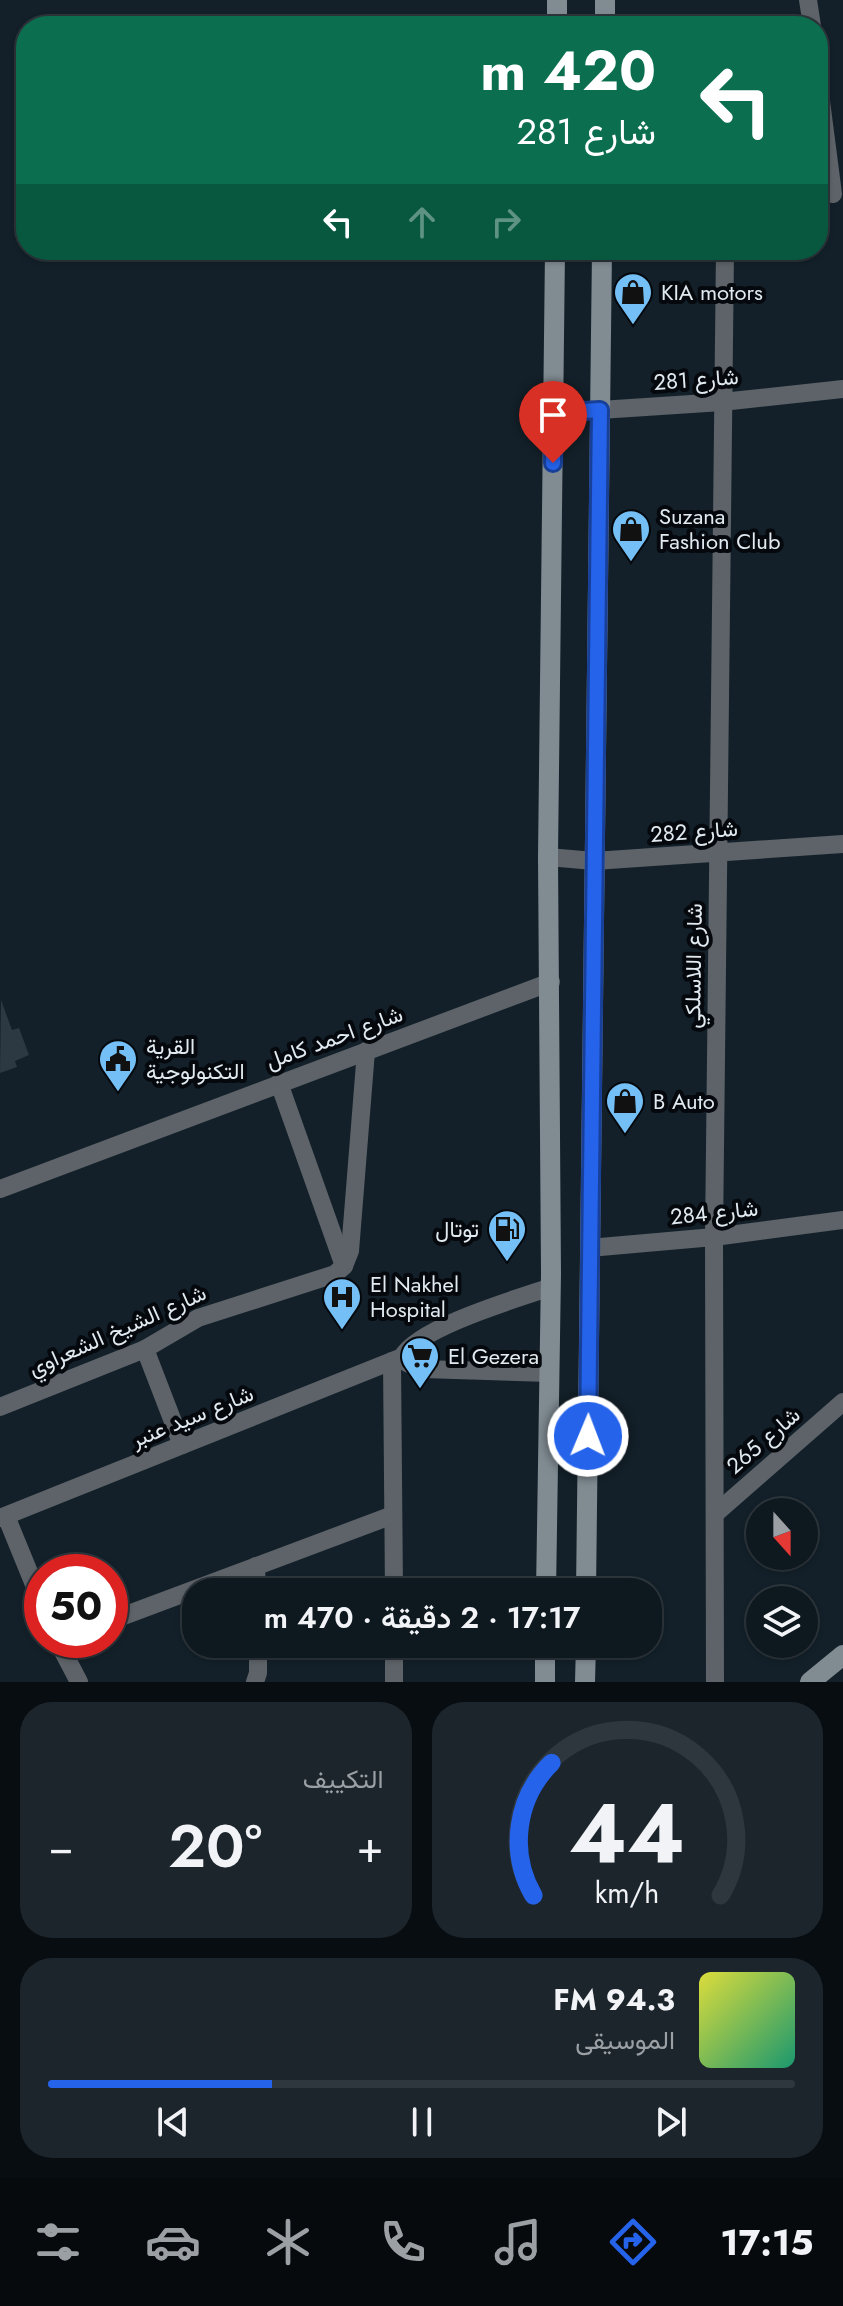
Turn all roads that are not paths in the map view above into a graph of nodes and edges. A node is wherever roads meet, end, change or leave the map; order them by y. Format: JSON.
{"nodes":[{"id":1,"x":828,"y":167,"type":"edge"},
{"id":2,"x":831,"y":194,"type":"edge"},
{"id":3,"x":555,"y":260,"type":"edge"},
{"id":4,"x":602,"y":260,"type":"edge"},
{"id":5,"x":725,"y":260,"type":"edge"},
{"id":6,"x":843,"y":389,"type":"edge"},
{"id":7,"x":722,"y":402,"type":"junction"},
{"id":8,"x":554,"y":403,"type":"junction"},
{"id":9,"x":600,"y":410,"type":"junction"},
{"id":10,"x":843,"y":844,"type":"edge"},
{"id":11,"x":718,"y":854,"type":"junction"},
{"id":12,"x":548,"y":857,"type":"junction"},
{"id":13,"x":594,"y":861,"type":"junction"},
{"id":14,"x":551,"y":982,"type":"junction"},
{"id":15,"x":366,"y":1051,"type":"junction"},
{"id":16,"x":279,"y":1083,"type":"junction"},
{"id":17,"x":0,"y":1189,"type":"edge"},
{"id":18,"x":843,"y":1220,"type":"edge"},
{"id":19,"x":714,"y":1237,"type":"junction"},
{"id":20,"x":589,"y":1248,"type":"junction"},
{"id":21,"x":344,"y":1266,"type":"junction"},
{"id":22,"x":551,"y":1287,"type":"junction"},
{"id":23,"x":145,"y":1349,"type":"junction"},
{"id":24,"x":397,"y":1359,"type":"junction"},
{"id":25,"x":550,"y":1373,"type":"junction"},
{"id":26,"x":2,"y":1400,"type":"edge"},
{"id":27,"x":843,"y":1402,"type":"edge"},
{"id":28,"x":182,"y":1445,"type":"junction"},
{"id":29,"x":715,"y":1514,"type":"junction"},
{"id":30,"x":393,"y":1515,"type":"junction"},
{"id":31,"x":3,"y":1517,"type":"edge"},
{"id":32,"x":24,"y":1564,"type":"edge"},
{"id":33,"x":256,"y":1566,"type":"junction"},
{"id":34,"x":256,"y":1578,"type":"edge"},
{"id":35,"x":394,"y":1578,"type":"edge"},
{"id":36,"x":546,"y":1578,"type":"edge"},
{"id":37,"x":586,"y":1578,"type":"edge"},
{"id":38,"x":128,"y":1614,"type":"edge"},
{"id":39,"x":843,"y":1655,"type":"edge"},
{"id":40,"x":67,"y":1658,"type":"edge"},
{"id":41,"x":258,"y":1658,"type":"edge"},
{"id":42,"x":394,"y":1658,"type":"edge"},
{"id":43,"x":545,"y":1658,"type":"edge"},
{"id":44,"x":586,"y":1658,"type":"edge"},
{"id":45,"x":79,"y":1682,"type":"edge"},
{"id":46,"x":255,"y":1682,"type":"edge"},
{"id":47,"x":394,"y":1682,"type":"edge"},
{"id":48,"x":545,"y":1682,"type":"edge"},
{"id":49,"x":585,"y":1682,"type":"edge"},
{"id":50,"x":715,"y":1682,"type":"edge"},
{"id":51,"x":810,"y":1682,"type":"edge"}],
"edges":[{"from":1,"to":2,"type":"street"},
{"from":3,"to":8,"type":"main road"},
{"from":4,"to":9,"type":"main road"},
{"from":5,"to":7,"type":"street","name":"شارع اللاسلكي"},
{"from":6,"to":7,"type":"street","name":"شارع 281"},
{"from":7,"to":9,"type":"street","name":"شارع 281"},
{"from":7,"to":11,"type":"street","name":"شارع اللاسلكي"},
{"from":8,"to":9,"type":"street","name":"شارع 281"},
{"from":8,"to":12,"type":"main road"},
{"from":9,"to":13,"type":"main road"},
{"from":10,"to":11,"type":"street","name":"شارع 282"},
{"from":11,"to":13,"type":"street","name":"شارع 282"},
{"from":11,"to":19,"type":"street","name":"شارع اللاسلكي"},
{"from":12,"to":13,"type":"street","name":"شارع 282"},
{"from":12,"to":14,"type":"main road"},
{"from":13,"to":20,"type":"main road"},
{"from":14,"to":15,"type":"street","name":"شارع احمد كامل"},
{"from":14,"to":22,"type":"main road"},
{"from":15,"to":16,"type":"street","name":"شارع احمد كامل"},
{"from":15,"to":21,"type":"street"},
{"from":16,"to":17,"type":"street","name":"شارع احمد كامل"},
{"from":16,"to":21,"type":"street"},
{"from":18,"to":19,"type":"street","name":"شارع 284"},
{"from":19,"to":20,"type":"street","name":"شارع 284"},
{"from":19,"to":29,"type":"street","name":"شارع اللاسلكي"},
{"from":20,"to":37,"type":"main road"},
{"from":21,"to":23,"type":"street","name":"شارع الشيخ الشعراوي"},
{"from":22,"to":24,"type":"street","name":"شارع سيد عنبر"},
{"from":22,"to":25,"type":"main road"},
{"from":23,"to":26,"type":"street","name":"شارع الشيخ الشعراوي"},
{"from":23,"to":28,"type":"street"},
{"from":24,"to":25,"type":"street"},
{"from":24,"to":28,"type":"street","name":"شارع سيد عنبر"},
{"from":24,"to":30,"type":"street"},
{"from":25,"to":36,"type":"main road"},
{"from":27,"to":29,"type":"street","name":"شارع 265"},
{"from":28,"to":31,"type":"street","name":"شارع سيد عنبر"},
{"from":29,"to":50,"type":"street","name":"شارع اللاسلكي"},
{"from":30,"to":33,"type":"street"},
{"from":30,"to":35,"type":"street"},
{"from":31,"to":32,"type":"street"},
{"from":33,"to":34,"type":"street"},
{"from":33,"to":38,"type":"street"},
{"from":39,"to":51,"type":"main road"},
{"from":40,"to":45,"type":"street"},
{"from":41,"to":46,"type":"street"},
{"from":42,"to":47,"type":"street"},
{"from":43,"to":48,"type":"main road"},
{"from":44,"to":49,"type":"main road"}]}
